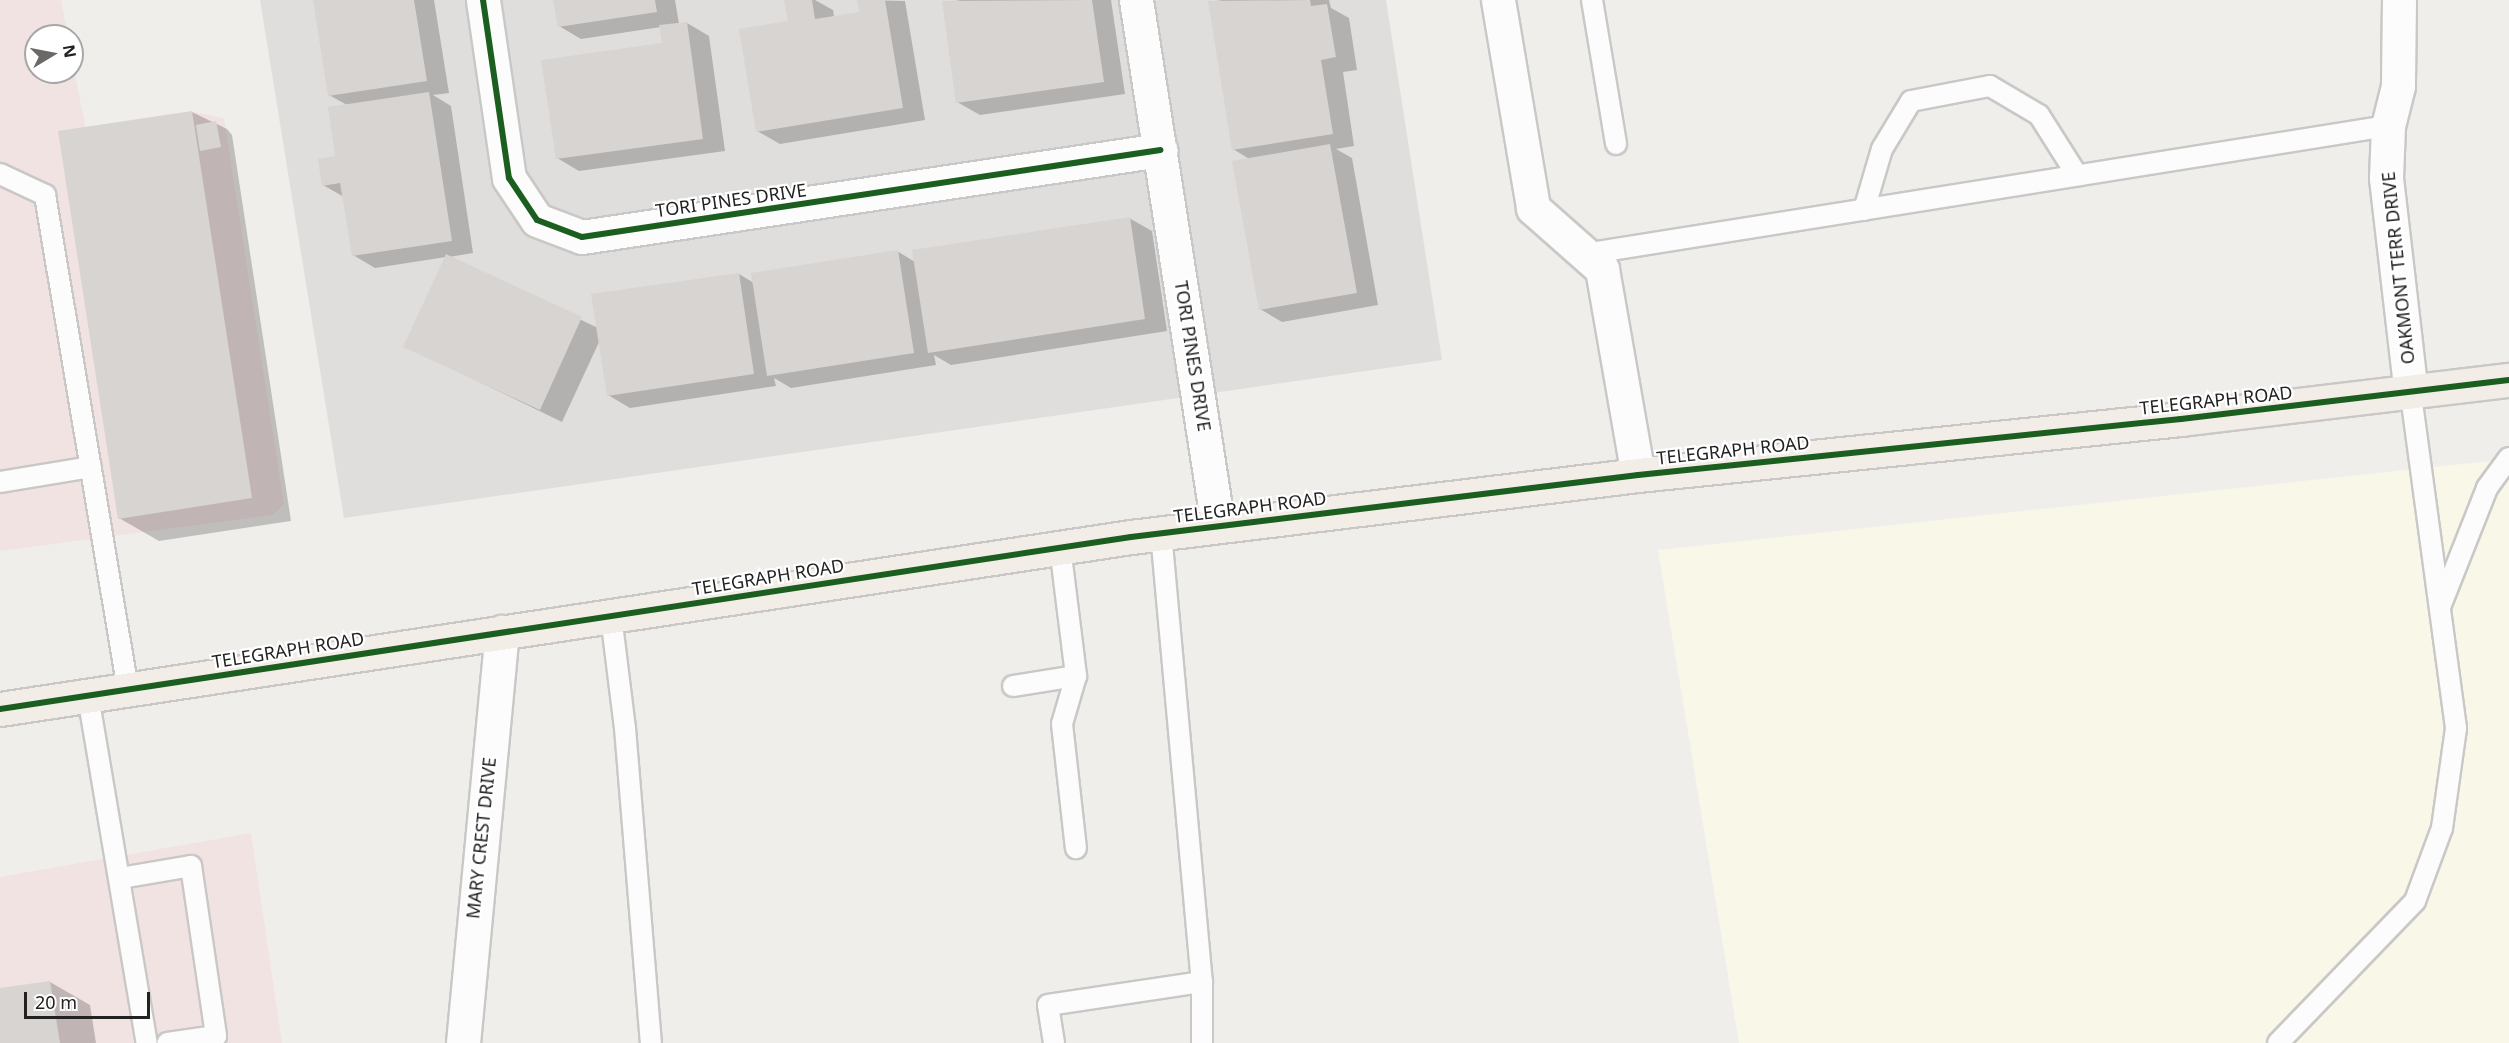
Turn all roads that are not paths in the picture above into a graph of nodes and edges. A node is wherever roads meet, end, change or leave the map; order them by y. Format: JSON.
{"nodes":[{"id":1,"x":483,"y":0,"type":"edge"},
{"id":2,"x":1136,"y":0,"type":"edge"},
{"id":3,"x":1498,"y":0,"type":"edge"},
{"id":4,"x":1592,"y":0,"type":"edge"},
{"id":5,"x":2399,"y":0,"type":"edge"},
{"id":6,"x":2388,"y":126,"type":"junction"},
{"id":7,"x":1616,"y":144,"type":"dead end"},
{"id":8,"x":1160,"y":150,"type":"junction"},
{"id":9,"x":0,"y":174,"type":"edge"},
{"id":10,"x":2077,"y":176,"type":"junction"},
{"id":11,"x":1864,"y":210,"type":"junction"},
{"id":12,"x":1586,"y":254,"type":"junction"},
{"id":13,"x":2509,"y":380,"type":"edge"},
{"id":14,"x":2411,"y":393,"type":"junction"},
{"id":15,"x":2509,"y":458,"type":"edge"},
{"id":16,"x":91,"y":467,"type":"junction"},
{"id":17,"x":1638,"y":475,"type":"junction"},
{"id":18,"x":0,"y":482,"type":"edge"},
{"id":19,"x":1218,"y":526,"type":"junction"},
{"id":20,"x":1161,"y":533,"type":"junction"},
{"id":21,"x":1060,"y":547,"type":"junction"},
{"id":22,"x":2439,"y":610,"type":"junction"},
{"id":23,"x":611,"y":616,"type":"junction"},
{"id":24,"x":502,"y":632,"type":"junction"},
{"id":25,"x":1076,"y":676,"type":"junction"},
{"id":26,"x":1013,"y":686,"type":"dead end"},
{"id":27,"x":128,"y":690,"type":"junction"},
{"id":28,"x":88,"y":696,"type":"junction"},
{"id":29,"x":0,"y":709,"type":"edge"},
{"id":30,"x":1076,"y":848,"type":"dead end"},
{"id":31,"x":121,"y":878,"type":"junction"},
{"id":32,"x":1202,"y":982,"type":"junction"},
{"id":33,"x":147,"y":1043,"type":"edge"},
{"id":34,"x":167,"y":1043,"type":"edge"},
{"id":35,"x":463,"y":1043,"type":"edge"},
{"id":36,"x":651,"y":1043,"type":"edge"},
{"id":37,"x":1054,"y":1043,"type":"edge"},
{"id":38,"x":1202,"y":1043,"type":"edge"},
{"id":39,"x":2278,"y":1043,"type":"edge"}],
"edges":[{"from":1,"to":8,"type":"street","name":"TORI PINES DRIVE"},
{"from":2,"to":8,"type":"street","name":"TORI PINES DRIVE"},
{"from":3,"to":12,"type":"street"},
{"from":4,"to":7,"type":"lane"},
{"from":5,"to":6,"type":"street","name":"OAKMONT TERR DRIVE"},
{"from":6,"to":10,"type":"lane"},
{"from":6,"to":14,"type":"street","name":"OAKMONT TERR DRIVE"},
{"from":8,"to":19,"type":"street","name":"TORI PINES DRIVE"},
{"from":9,"to":16,"type":"lane"},
{"from":10,"to":11,"type":"lane"},
{"from":10,"to":11,"type":"lane"},
{"from":11,"to":12,"type":"lane"},
{"from":12,"to":17,"type":"street"},
{"from":13,"to":14,"type":"main road","name":"TELEGRAPH ROAD"},
{"from":14,"to":17,"type":"main road","name":"TELEGRAPH ROAD"},
{"from":14,"to":22,"type":"lane"},
{"from":15,"to":22,"type":"lane"},
{"from":16,"to":18,"type":"lane"},
{"from":16,"to":27,"type":"lane"},
{"from":17,"to":19,"type":"main road","name":"TELEGRAPH ROAD"},
{"from":19,"to":20,"type":"main road","name":"TELEGRAPH ROAD"},
{"from":20,"to":21,"type":"main road","name":"TELEGRAPH ROAD"},
{"from":20,"to":32,"type":"lane"},
{"from":21,"to":23,"type":"main road","name":"TELEGRAPH ROAD"},
{"from":21,"to":25,"type":"lane"},
{"from":22,"to":39,"type":"lane"},
{"from":23,"to":24,"type":"main road","name":"TELEGRAPH ROAD"},
{"from":23,"to":36,"type":"lane"},
{"from":24,"to":27,"type":"main road","name":"TELEGRAPH ROAD"},
{"from":24,"to":35,"type":"street","name":"MARY CREST DRIVE"},
{"from":25,"to":26,"type":"lane"},
{"from":25,"to":30,"type":"lane"},
{"from":27,"to":28,"type":"main road","name":"TELEGRAPH ROAD"},
{"from":28,"to":29,"type":"main road","name":"TELEGRAPH ROAD"},
{"from":28,"to":31,"type":"lane"},
{"from":31,"to":33,"type":"lane"},
{"from":31,"to":34,"type":"lane"},
{"from":32,"to":37,"type":"lane"},
{"from":32,"to":38,"type":"lane"}]}
